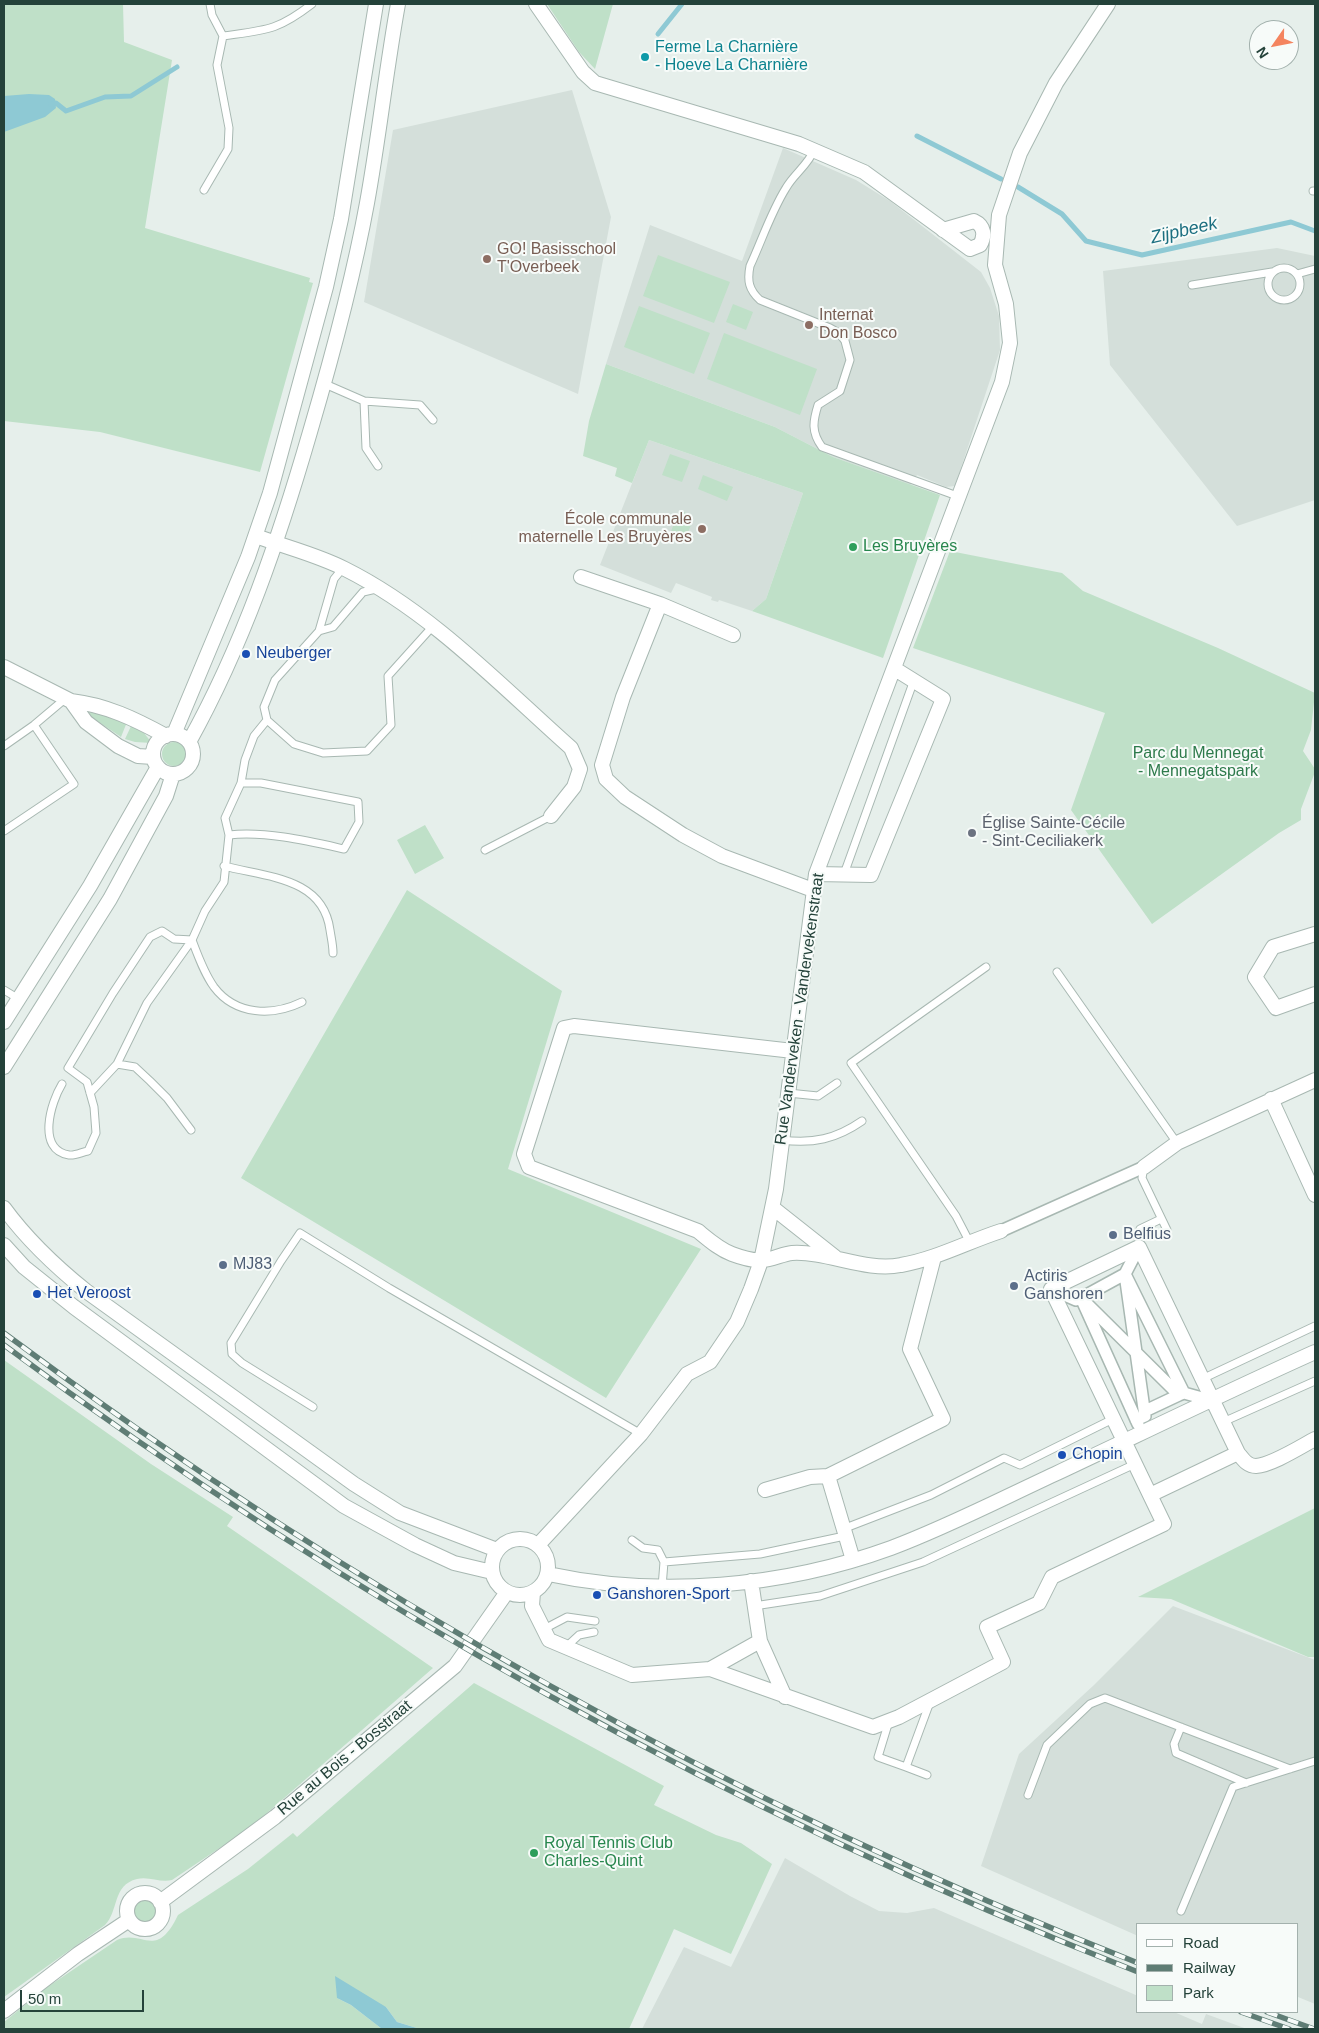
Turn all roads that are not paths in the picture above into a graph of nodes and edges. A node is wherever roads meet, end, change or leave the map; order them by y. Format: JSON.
{"nodes":[{"id":1,"x":210,"y":4,"type":"edge"},
{"id":2,"x":312,"y":4,"type":"edge"},
{"id":3,"x":376,"y":4,"type":"edge"},
{"id":4,"x":398,"y":4,"type":"edge"},
{"id":5,"x":536,"y":4,"type":"edge"},
{"id":6,"x":1108,"y":4,"type":"edge"},
{"id":7,"x":223,"y":36,"type":"junction"},
{"id":8,"x":814,"y":150,"type":"junction"},
{"id":9,"x":204,"y":190,"type":"dead end"},
{"id":10,"x":944,"y":230,"type":"dead end"},
{"id":11,"x":1315,"y":269,"type":"edge"},
{"id":12,"x":1272,"y":272,"type":"junction"},
{"id":13,"x":1297,"y":274,"type":"junction"},
{"id":14,"x":1192,"y":285,"type":"dead end"},
{"id":15,"x":326,"y":287,"type":"junction"},
{"id":16,"x":349,"y":289,"type":"junction"},
{"id":17,"x":324,"y":384,"type":"junction"},
{"id":18,"x":364,"y":401,"type":"junction"},
{"id":19,"x":433,"y":420,"type":"dead end"},
{"id":20,"x":378,"y":466,"type":"dead end"},
{"id":21,"x":960,"y":497,"type":"junction"},
{"id":22,"x":256,"y":536,"type":"junction"},
{"id":23,"x":276,"y":544,"type":"junction"},
{"id":24,"x":343,"y":568,"type":"junction"},
{"id":25,"x":581,"y":576,"type":"dead end"},
{"id":26,"x":382,"y":589,"type":"junction"},
{"id":27,"x":660,"y":604,"type":"junction"},
{"id":28,"x":433,"y":626,"type":"junction"},
{"id":29,"x":318,"y":631,"type":"junction"},
{"id":30,"x":733,"y":635,"type":"dead end"},
{"id":31,"x":4,"y":667,"type":"edge"},
{"id":32,"x":895,"y":669,"type":"junction"},
{"id":33,"x":914,"y":680,"type":"junction"},
{"id":34,"x":69,"y":699,"type":"junction"},
{"id":35,"x":268,"y":720,"type":"junction"},
{"id":36,"x":34,"y":725,"type":"junction"},
{"id":37,"x":170,"y":735,"type":"junction"},
{"id":38,"x":189,"y":742,"type":"junction"},
{"id":39,"x":4,"y":746,"type":"edge"},
{"id":40,"x":156,"y":762,"type":"junction"},
{"id":41,"x":174,"y":774,"type":"junction"},
{"id":42,"x":241,"y":783,"type":"junction"},
{"id":43,"x":551,"y":816,"type":"joint"},
{"id":44,"x":4,"y":831,"type":"edge"},
{"id":45,"x":229,"y":835,"type":"junction"},
{"id":46,"x":485,"y":850,"type":"dead end"},
{"id":47,"x":224,"y":866,"type":"junction"},
{"id":48,"x":816,"y":874,"type":"junction"},
{"id":49,"x":844,"y":874,"type":"junction"},
{"id":50,"x":813,"y":890,"type":"junction"},
{"id":51,"x":1315,"y":934,"type":"edge"},
{"id":52,"x":192,"y":940,"type":"junction"},
{"id":53,"x":332,"y":953,"type":"dead end"},
{"id":54,"x":986,"y":967,"type":"dead end"},
{"id":55,"x":1058,"y":972,"type":"dead end"},
{"id":56,"x":4,"y":990,"type":"edge"},
{"id":57,"x":1315,"y":994,"type":"edge"},
{"id":58,"x":18,"y":999,"type":"junction"},
{"id":59,"x":302,"y":1002,"type":"dead end"},
{"id":60,"x":40,"y":1012,"type":"junction"},
{"id":61,"x":4,"y":1022,"type":"edge"},
{"id":62,"x":793,"y":1051,"type":"junction"},
{"id":63,"x":117,"y":1064,"type":"junction"},
{"id":64,"x":4,"y":1067,"type":"edge"},
{"id":65,"x":1315,"y":1080,"type":"edge"},
{"id":66,"x":62,"y":1084,"type":"dead end"},
{"id":67,"x":838,"y":1084,"type":"dead end"},
{"id":68,"x":90,"y":1093,"type":"junction"},
{"id":69,"x":788,"y":1093,"type":"junction"},
{"id":70,"x":1271,"y":1099,"type":"junction"},
{"id":71,"x":862,"y":1121,"type":"dead end"},
{"id":72,"x":191,"y":1130,"type":"dead end"},
{"id":73,"x":782,"y":1140,"type":"junction"},
{"id":74,"x":1177,"y":1143,"type":"junction"},
{"id":75,"x":1144,"y":1167,"type":"junction"},
{"id":76,"x":1315,"y":1195,"type":"edge"},
{"id":77,"x":4,"y":1208,"type":"edge"},
{"id":78,"x":773,"y":1208,"type":"junction"},
{"id":79,"x":1162,"y":1219,"type":"junction"},
{"id":80,"x":1140,"y":1229,"type":"dead end"},
{"id":81,"x":1167,"y":1230,"type":"dead end"},
{"id":82,"x":1001,"y":1231,"type":"joint"},
{"id":83,"x":969,"y":1241,"type":"junction"},
{"id":84,"x":4,"y":1245,"type":"edge"},
{"id":85,"x":1138,"y":1247,"type":"junction"},
{"id":86,"x":836,"y":1257,"type":"junction"},
{"id":87,"x":934,"y":1257,"type":"junction"},
{"id":88,"x":761,"y":1261,"type":"junction"},
{"id":89,"x":1125,"y":1274,"type":"junction"},
{"id":90,"x":1051,"y":1289,"type":"junction"},
{"id":91,"x":1081,"y":1298,"type":"junction"},
{"id":92,"x":1315,"y":1326,"type":"edge"},
{"id":93,"x":1136,"y":1350,"type":"junction"},
{"id":94,"x":1315,"y":1352,"type":"edge"},
{"id":95,"x":1202,"y":1379,"type":"junction"},
{"id":96,"x":1315,"y":1381,"type":"edge"},
{"id":97,"x":1181,"y":1394,"type":"junction"},
{"id":98,"x":1213,"y":1401,"type":"junction"},
{"id":99,"x":313,"y":1407,"type":"dead end"},
{"id":100,"x":1144,"y":1411,"type":"junction"},
{"id":101,"x":1113,"y":1419,"type":"junction"},
{"id":102,"x":1223,"y":1422,"type":"junction"},
{"id":103,"x":641,"y":1434,"type":"junction"},
{"id":104,"x":1315,"y":1439,"type":"edge"},
{"id":105,"x":1124,"y":1442,"type":"junction"},
{"id":106,"x":1238,"y":1453,"type":"junction"},
{"id":107,"x":1135,"y":1464,"type":"junction"},
{"id":108,"x":828,"y":1476,"type":"junction"},
{"id":109,"x":764,"y":1490,"type":"dead end"},
{"id":110,"x":1150,"y":1495,"type":"junction"},
{"id":111,"x":844,"y":1532,"type":"junction"},
{"id":112,"x":632,"y":1540,"type":"dead end"},
{"id":113,"x":538,"y":1545,"type":"junction"},
{"id":114,"x":497,"y":1550,"type":"junction"},
{"id":115,"x":853,"y":1560,"type":"junction"},
{"id":116,"x":664,"y":1562,"type":"junction"},
{"id":117,"x":492,"y":1572,"type":"junction"},
{"id":118,"x":548,"y":1574,"type":"junction"},
{"id":119,"x":750,"y":1581,"type":"junction"},
{"id":120,"x":662,"y":1587,"type":"junction"},
{"id":121,"x":507,"y":1592,"type":"junction"},
{"id":122,"x":533,"y":1592,"type":"junction"},
{"id":123,"x":754,"y":1606,"type":"junction"},
{"id":124,"x":595,"y":1622,"type":"dead end"},
{"id":125,"x":544,"y":1630,"type":"junction"},
{"id":126,"x":594,"y":1632,"type":"dead end"},
{"id":127,"x":760,"y":1641,"type":"junction"},
{"id":128,"x":565,"y":1648,"type":"junction"},
{"id":129,"x":710,"y":1669,"type":"junction"},
{"id":130,"x":785,"y":1697,"type":"junction"},
{"id":131,"x":931,"y":1700,"type":"junction"},
{"id":132,"x":889,"y":1721,"type":"junction"},
{"id":133,"x":1181,"y":1727,"type":"junction"},
{"id":134,"x":1315,"y":1761,"type":"edge"},
{"id":135,"x":906,"y":1768,"type":"junction"},
{"id":136,"x":1290,"y":1769,"type":"junction"},
{"id":137,"x":927,"y":1775,"type":"dead end"},
{"id":138,"x":1246,"y":1783,"type":"junction"},
{"id":139,"x":1028,"y":1795,"type":"dead end"},
{"id":140,"x":160,"y":1902,"type":"junction"},
{"id":141,"x":1181,"y":1911,"type":"dead end"},
{"id":142,"x":129,"y":1920,"type":"junction"},
{"id":143,"x":4,"y":2011,"type":"edge"}],
"edges":[{"from":1,"to":7,"type":"lane"},
{"from":2,"to":7,"type":"lane"},
{"from":3,"to":15,"type":"street"},
{"from":4,"to":16,"type":"street"},
{"from":5,"to":8,"type":"street"},
{"from":6,"to":21,"type":"street","name":"Rue Vanderveken - Vandervekenstraat"},
{"from":7,"to":9,"type":"lane"},
{"from":8,"to":10,"type":"street"},
{"from":8,"to":21,"type":"lane"},
{"from":11,"to":13,"type":"lane"},
{"from":12,"to":13,"type":"lane"},
{"from":12,"to":13,"type":"lane"},
{"from":12,"to":14,"type":"lane"},
{"from":15,"to":16,"type":"street"},
{"from":15,"to":22,"type":"street"},
{"from":16,"to":17,"type":"street"},
{"from":17,"to":18,"type":"lane"},
{"from":17,"to":23,"type":"street"},
{"from":18,"to":19,"type":"lane"},
{"from":18,"to":20,"type":"lane"},
{"from":21,"to":32,"type":"street","name":"Rue Vanderveken - Vandervekenstraat"},
{"from":22,"to":23,"type":"street"},
{"from":22,"to":37,"type":"street"},
{"from":23,"to":24,"type":"street"},
{"from":23,"to":38,"type":"street"},
{"from":24,"to":26,"type":"street"},
{"from":24,"to":29,"type":"lane"},
{"from":25,"to":27,"type":"street"},
{"from":26,"to":28,"type":"street"},
{"from":26,"to":29,"type":"lane"},
{"from":27,"to":30,"type":"street"},
{"from":27,"to":50,"type":"street"},
{"from":28,"to":35,"type":"lane"},
{"from":28,"to":43,"type":"street"},
{"from":29,"to":35,"type":"lane"},
{"from":31,"to":34,"type":"street"},
{"from":32,"to":33,"type":"street"},
{"from":32,"to":48,"type":"street","name":"Rue Vanderveken - Vandervekenstraat"},
{"from":33,"to":49,"type":"lane"},
{"from":33,"to":49,"type":"street"},
{"from":34,"to":36,"type":"lane"},
{"from":34,"to":37,"type":"street"},
{"from":34,"to":40,"type":"street"},
{"from":35,"to":42,"type":"lane"},
{"from":36,"to":39,"type":"lane"},
{"from":36,"to":44,"type":"lane"},
{"from":37,"to":38,"type":"street"},
{"from":37,"to":40,"type":"street"},
{"from":38,"to":41,"type":"street"},
{"from":40,"to":41,"type":"street"},
{"from":40,"to":58,"type":"street"},
{"from":41,"to":60,"type":"street"},
{"from":42,"to":45,"type":"lane"},
{"from":42,"to":45,"type":"lane"},
{"from":43,"to":46,"type":"lane"},
{"from":45,"to":47,"type":"lane"},
{"from":47,"to":52,"type":"lane"},
{"from":47,"to":53,"type":"lane"},
{"from":48,"to":49,"type":"street"},
{"from":48,"to":50,"type":"street","name":"Rue Vanderveken - Vandervekenstraat"},
{"from":50,"to":62,"type":"street","name":"Rue Vanderveken - Vandervekenstraat"},
{"from":51,"to":57,"type":"street"},
{"from":52,"to":59,"type":"lane"},
{"from":52,"to":63,"type":"lane"},
{"from":52,"to":68,"type":"lane"},
{"from":54,"to":83,"type":"lane"},
{"from":55,"to":74,"type":"lane"},
{"from":56,"to":58,"type":"lane"},
{"from":58,"to":60,"type":"street"},
{"from":58,"to":61,"type":"street"},
{"from":60,"to":64,"type":"street"},
{"from":62,"to":69,"type":"street","name":"Rue Vanderveken - Vandervekenstraat"},
{"from":62,"to":88,"type":"street"},
{"from":63,"to":68,"type":"lane"},
{"from":63,"to":72,"type":"lane"},
{"from":65,"to":70,"type":"street"},
{"from":66,"to":68,"type":"lane"},
{"from":67,"to":69,"type":"lane"},
{"from":69,"to":73,"type":"street","name":"Rue Vanderveken - Vandervekenstraat"},
{"from":70,"to":74,"type":"street"},
{"from":70,"to":76,"type":"street"},
{"from":71,"to":73,"type":"lane"},
{"from":73,"to":78,"type":"street","name":"Rue Vanderveken - Vandervekenstraat"},
{"from":74,"to":75,"type":"street"},
{"from":75,"to":79,"type":"lane"},
{"from":75,"to":82,"type":"street"},
{"from":77,"to":114,"type":"street"},
{"from":78,"to":86,"type":"street"},
{"from":78,"to":88,"type":"street","name":"Rue Vanderveken - Vandervekenstraat"},
{"from":79,"to":80,"type":"lane"},
{"from":79,"to":81,"type":"lane"},
{"from":82,"to":83,"type":"street"},
{"from":83,"to":87,"type":"street"},
{"from":84,"to":117,"type":"street"},
{"from":85,"to":89,"type":"street"},
{"from":85,"to":90,"type":"street"},
{"from":85,"to":95,"type":"street"},
{"from":86,"to":87,"type":"street"},
{"from":86,"to":88,"type":"street"},
{"from":87,"to":108,"type":"street"},
{"from":88,"to":103,"type":"street","name":"Rue Vanderveken - Vandervekenstraat"},
{"from":89,"to":91,"type":"street"},
{"from":89,"to":93,"type":"street"},
{"from":89,"to":97,"type":"street"},
{"from":90,"to":91,"type":"street"},
{"from":90,"to":101,"type":"street"},
{"from":91,"to":93,"type":"street"},
{"from":91,"to":100,"type":"street"},
{"from":92,"to":95,"type":"lane"},
{"from":93,"to":97,"type":"street"},
{"from":93,"to":100,"type":"street"},
{"from":94,"to":98,"type":"street"},
{"from":95,"to":98,"type":"street"},
{"from":96,"to":102,"type":"lane"},
{"from":97,"to":98,"type":"street"},
{"from":97,"to":100,"type":"street"},
{"from":98,"to":102,"type":"street"},
{"from":98,"to":105,"type":"street"},
{"from":99,"to":103,"type":"lane"},
{"from":101,"to":105,"type":"street"},
{"from":101,"to":111,"type":"lane"},
{"from":102,"to":106,"type":"street"},
{"from":103,"to":113,"type":"street","name":"Rue Vanderveken - Vandervekenstraat"},
{"from":104,"to":106,"type":"street"},
{"from":105,"to":107,"type":"street"},
{"from":105,"to":115,"type":"street"},
{"from":106,"to":110,"type":"street"},
{"from":107,"to":110,"type":"street"},
{"from":107,"to":123,"type":"lane"},
{"from":108,"to":109,"type":"street"},
{"from":108,"to":111,"type":"street"},
{"from":110,"to":131,"type":"street"},
{"from":111,"to":115,"type":"street"},
{"from":111,"to":116,"type":"lane"},
{"from":112,"to":116,"type":"lane"},
{"from":113,"to":114,"type":"street"},
{"from":113,"to":118,"type":"street"},
{"from":114,"to":117,"type":"street"},
{"from":115,"to":119,"type":"street"},
{"from":116,"to":120,"type":"lane"},
{"from":117,"to":121,"type":"street"},
{"from":118,"to":120,"type":"street"},
{"from":118,"to":122,"type":"street"},
{"from":119,"to":120,"type":"street"},
{"from":119,"to":123,"type":"street"},
{"from":121,"to":122,"type":"street"},
{"from":121,"to":140,"type":"street","name":"Rue au Bois - Bosstraat"},
{"from":122,"to":125,"type":"street"},
{"from":123,"to":127,"type":"street"},
{"from":124,"to":125,"type":"lane"},
{"from":125,"to":128,"type":"street"},
{"from":126,"to":128,"type":"lane"},
{"from":127,"to":129,"type":"street"},
{"from":127,"to":130,"type":"street"},
{"from":128,"to":129,"type":"street"},
{"from":129,"to":130,"type":"street"},
{"from":130,"to":132,"type":"street"},
{"from":131,"to":132,"type":"street"},
{"from":131,"to":135,"type":"lane"},
{"from":132,"to":135,"type":"lane"},
{"from":133,"to":136,"type":"lane"},
{"from":133,"to":138,"type":"lane"},
{"from":133,"to":139,"type":"lane"},
{"from":134,"to":136,"type":"lane"},
{"from":135,"to":137,"type":"lane"},
{"from":136,"to":138,"type":"lane"},
{"from":138,"to":141,"type":"lane"},
{"from":140,"to":142,"type":"street"},
{"from":140,"to":142,"type":"street"},
{"from":142,"to":143,"type":"street"}]}
